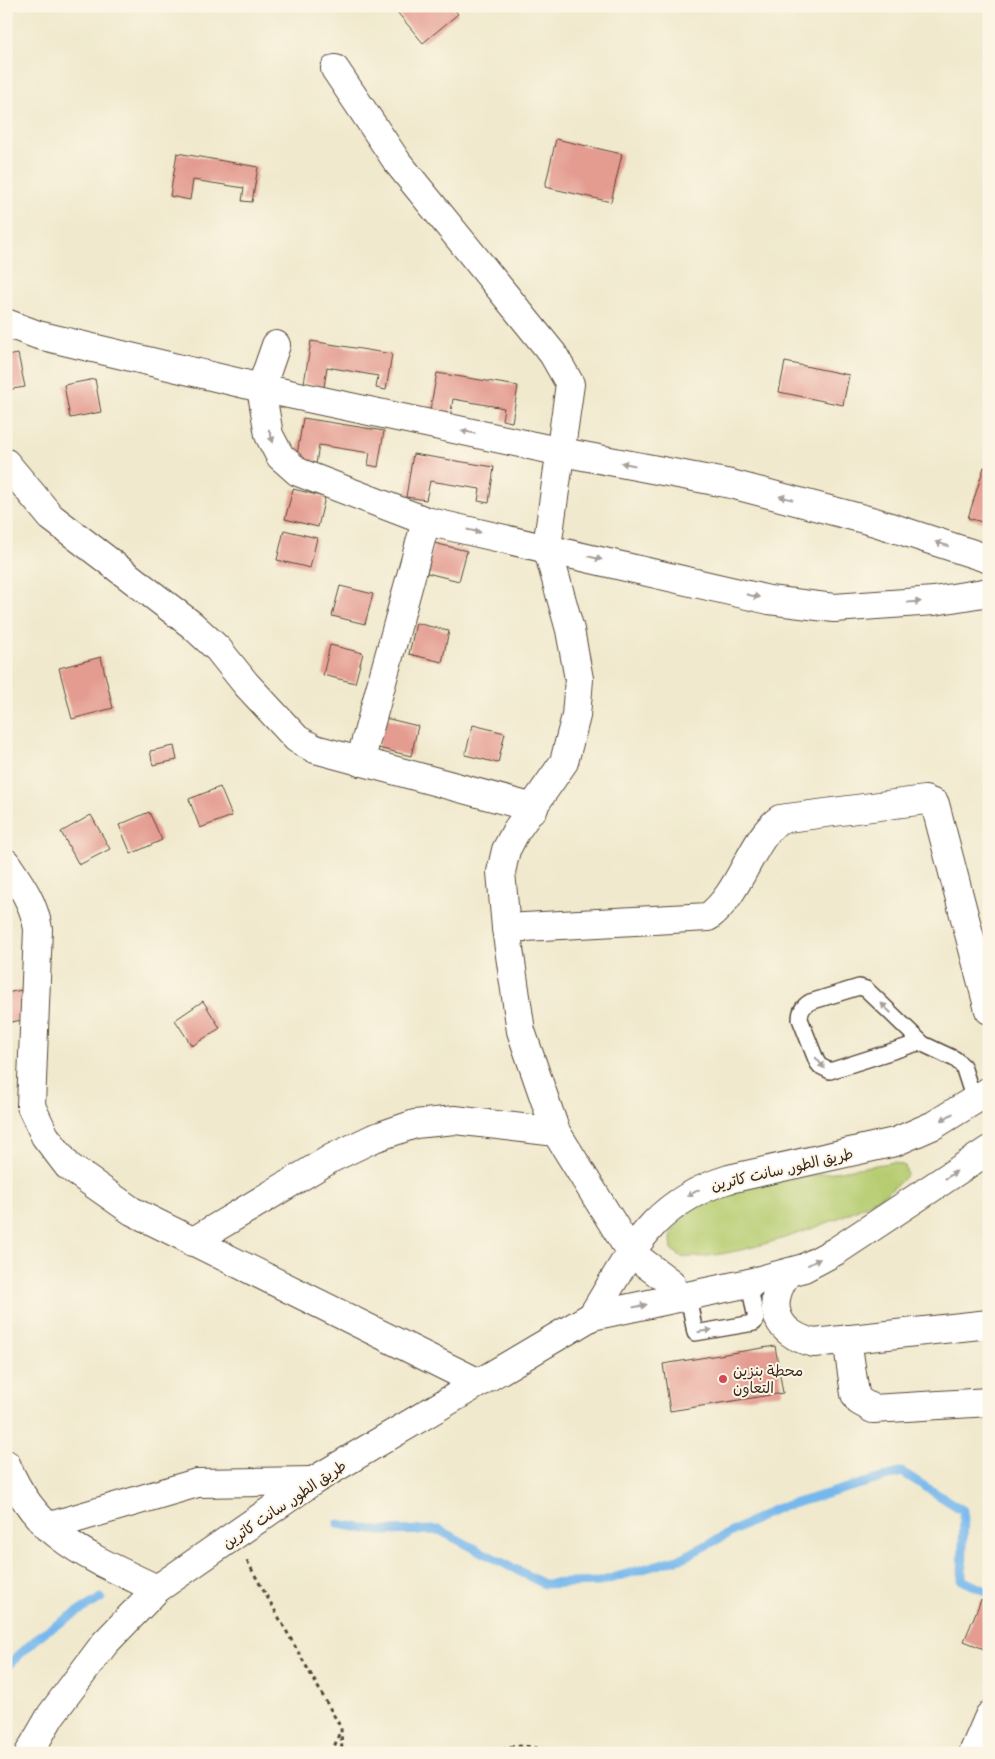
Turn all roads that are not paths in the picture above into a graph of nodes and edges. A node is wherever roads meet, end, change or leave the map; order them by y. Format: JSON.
{"nodes":[{"id":1,"x":335,"y":69,"type":"dead end"},
{"id":2,"x":6,"y":323,"type":"edge"},
{"id":3,"x":276,"y":345,"type":"dead end"},
{"id":4,"x":261,"y":388,"type":"junction"},
{"id":5,"x":562,"y":452,"type":"junction"},
{"id":6,"x":6,"y":463,"type":"edge"},
{"id":7,"x":426,"y":520,"type":"junction"},
{"id":8,"x":547,"y":547,"type":"junction"},
{"id":9,"x":989,"y":559,"type":"edge"},
{"id":10,"x":989,"y":592,"type":"edge"},
{"id":11,"x":360,"y":762,"type":"junction"},
{"id":12,"x":534,"y":808,"type":"junction"},
{"id":13,"x":6,"y":863,"type":"edge"},
{"id":14,"x":506,"y":928,"type":"junction"},
{"id":15,"x":989,"y":1010,"type":"edge"},
{"id":16,"x":921,"y":1042,"type":"junction"},
{"id":17,"x":982,"y":1095,"type":"edge"},
{"id":18,"x":556,"y":1132,"type":"junction"},
{"id":19,"x":989,"y":1150,"type":"edge"},
{"id":20,"x":652,"y":1224,"type":"junction"},
{"id":21,"x":192,"y":1242,"type":"junction"},
{"id":22,"x":631,"y":1253,"type":"junction"},
{"id":23,"x":787,"y":1274,"type":"junction"},
{"id":24,"x":750,"y":1283,"type":"junction"},
{"id":25,"x":679,"y":1289,"type":"junction"},
{"id":26,"x":592,"y":1316,"type":"junction"},
{"id":27,"x":989,"y":1324,"type":"edge"},
{"id":28,"x":847,"y":1339,"type":"junction"},
{"id":29,"x":479,"y":1383,"type":"junction"},
{"id":30,"x":989,"y":1402,"type":"edge"},
{"id":31,"x":6,"y":1464,"type":"edge"},
{"id":32,"x":314,"y":1481,"type":"junction"},
{"id":33,"x":47,"y":1527,"type":"junction"},
{"id":34,"x":157,"y":1589,"type":"junction"},
{"id":35,"x":989,"y":1716,"type":"edge"},
{"id":36,"x":29,"y":1753,"type":"edge"},
{"id":37,"x":973,"y":1753,"type":"edge"}],
"edges":[{"from":1,"to":5,"type":"street"},
{"from":2,"to":4,"type":"street"},
{"from":3,"to":4,"type":"street"},
{"from":5,"to":4,"type":"street","one_way":true},
{"from":4,"to":7,"type":"street","one_way":true},
{"from":5,"to":8,"type":"street"},
{"from":9,"to":5,"type":"street","one_way":true},
{"from":6,"to":11,"type":"street"},
{"from":7,"to":8,"type":"street","one_way":true},
{"from":7,"to":11,"type":"street"},
{"from":8,"to":10,"type":"street","one_way":true},
{"from":8,"to":12,"type":"street"},
{"from":11,"to":12,"type":"street"},
{"from":12,"to":14,"type":"street"},
{"from":13,"to":21,"type":"street"},
{"from":14,"to":15,"type":"street"},
{"from":14,"to":18,"type":"street"},
{"from":16,"to":16,"type":"lane","one_way":true},
{"from":16,"to":17,"type":"lane"},
{"from":17,"to":20,"type":"street","name":"طريق الطور, سانت كاترين","one_way":true},
{"from":18,"to":21,"type":"street"},
{"from":18,"to":22,"type":"street"},
{"from":23,"to":19,"type":"street","name":"طريق الطور, سانت كاترين","one_way":true},
{"from":20,"to":22,"type":"street","name":"طريق الطور, سانت كاترين"},
{"from":20,"to":25,"type":"street"},
{"from":21,"to":29,"type":"street"},
{"from":22,"to":25,"type":"street"},
{"from":22,"to":26,"type":"street","name":"طريق الطور, سانت كاترين"},
{"from":23,"to":24,"type":"street","name":"طريق الطور, سانت كاترين"},
{"from":23,"to":28,"type":"street"},
{"from":24,"to":25,"type":"street","name":"طريق الطور, سانت كاترين"},
{"from":25,"to":24,"type":"lane","one_way":true},
{"from":26,"to":25,"type":"street","name":"طريق الطور, سانت كاترين","one_way":true},
{"from":26,"to":29,"type":"street","name":"طريق الطور, سانت كاترين"},
{"from":27,"to":28,"type":"street"},
{"from":28,"to":30,"type":"street"},
{"from":29,"to":32,"type":"street","name":"طريق الطور, سانت كاترين"},
{"from":31,"to":33,"type":"street"},
{"from":32,"to":33,"type":"street"},
{"from":32,"to":34,"type":"street","name":"طريق الطور, سانت كاترين"},
{"from":33,"to":34,"type":"street"},
{"from":34,"to":36,"type":"street","name":"طريق الطور, سانت كاترين"},
{"from":35,"to":37,"type":"street"}]}
